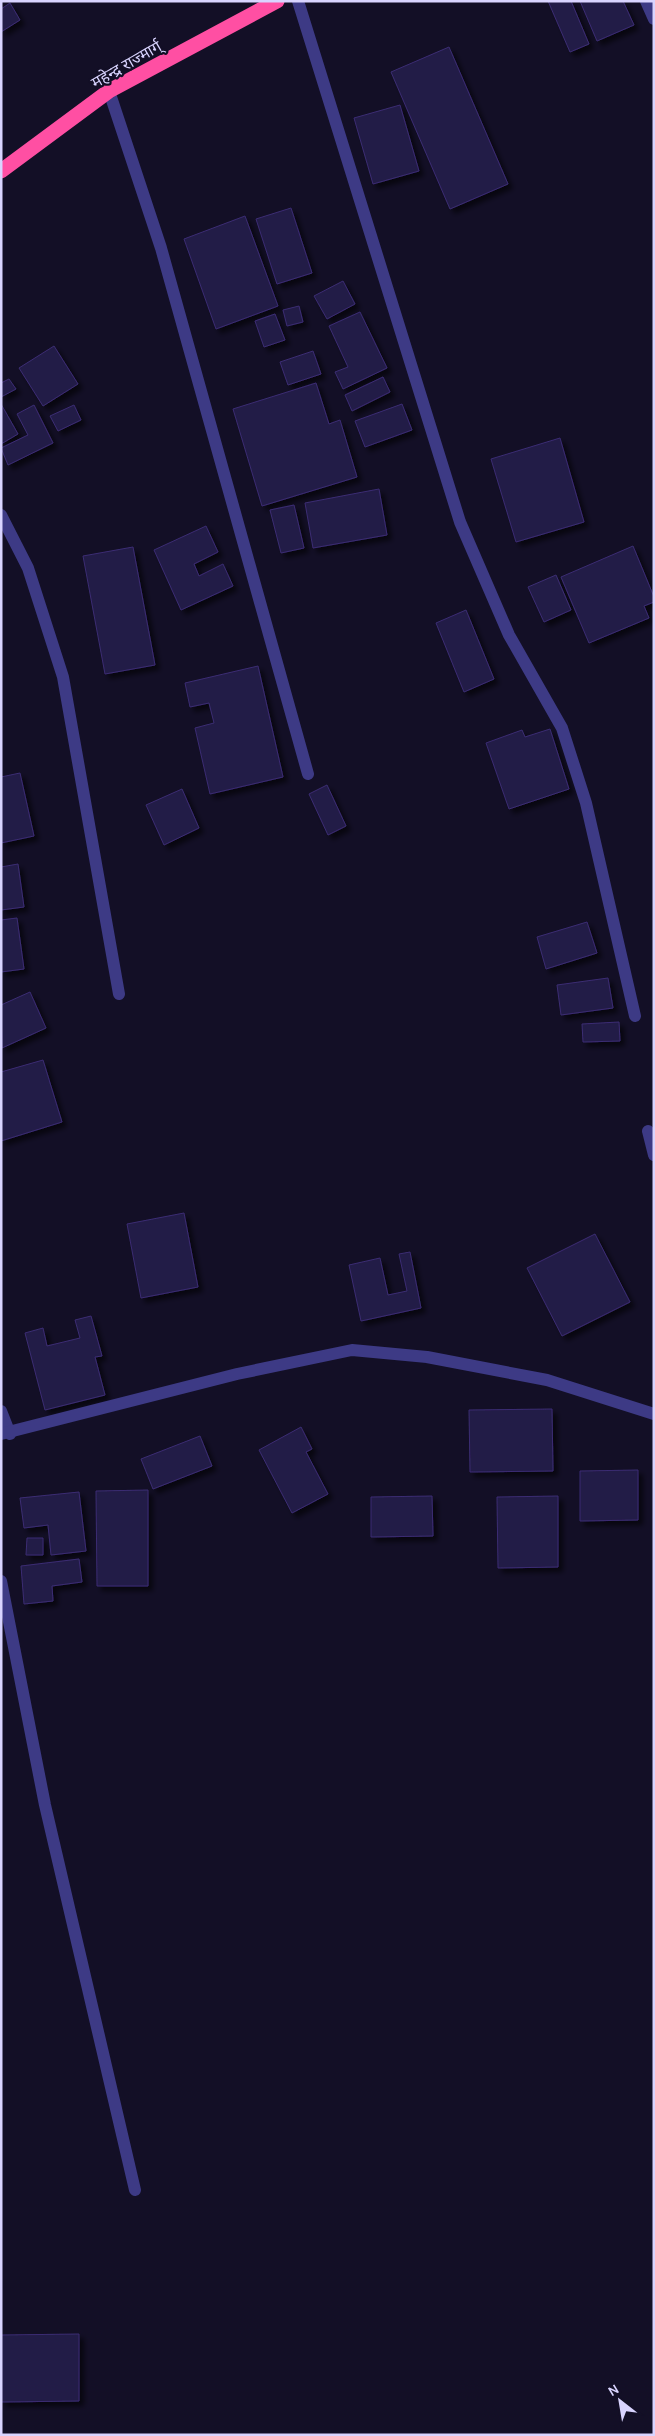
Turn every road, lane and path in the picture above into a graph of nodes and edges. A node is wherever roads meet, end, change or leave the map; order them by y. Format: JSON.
{"nodes":[{"id":1,"x":277,"y":1,"type":"edge"},
{"id":2,"x":298,"y":1,"type":"edge"},
{"id":3,"x":646,"y":1,"type":"edge"},
{"id":4,"x":654,"y":19,"type":"edge"},
{"id":5,"x":109,"y":91,"type":"junction"},
{"id":6,"x":1,"y":171,"type":"edge"},
{"id":7,"x":1,"y":516,"type":"edge"},
{"id":8,"x":308,"y":774,"type":"dead end"},
{"id":9,"x":119,"y":994,"type":"dead end"},
{"id":10,"x":636,"y":1016,"type":"dead end"},
{"id":11,"x":648,"y":1131,"type":"dead end"},
{"id":12,"x":654,"y":1155,"type":"edge"},
{"id":13,"x":1,"y":1411,"type":"edge"},
{"id":14,"x":654,"y":1414,"type":"edge"},
{"id":15,"x":6,"y":1434,"type":"edge"},
{"id":16,"x":1,"y":1581,"type":"edge"},
{"id":17,"x":135,"y":2190,"type":"dead end"}],
"edges":[{"from":1,"to":5,"type":"highway","name":"महेन्द्र राज्मार्ग्"},
{"from":2,"to":10,"type":"street"},
{"from":3,"to":4,"type":"street"},
{"from":5,"to":6,"type":"highway","name":"महेन्द्र राज्मार्ग्"},
{"from":5,"to":8,"type":"street"},
{"from":7,"to":9,"type":"street"},
{"from":11,"to":12,"type":"street"},
{"from":13,"to":15,"type":"street"},
{"from":14,"to":15,"type":"street"},
{"from":16,"to":17,"type":"street"}]}
